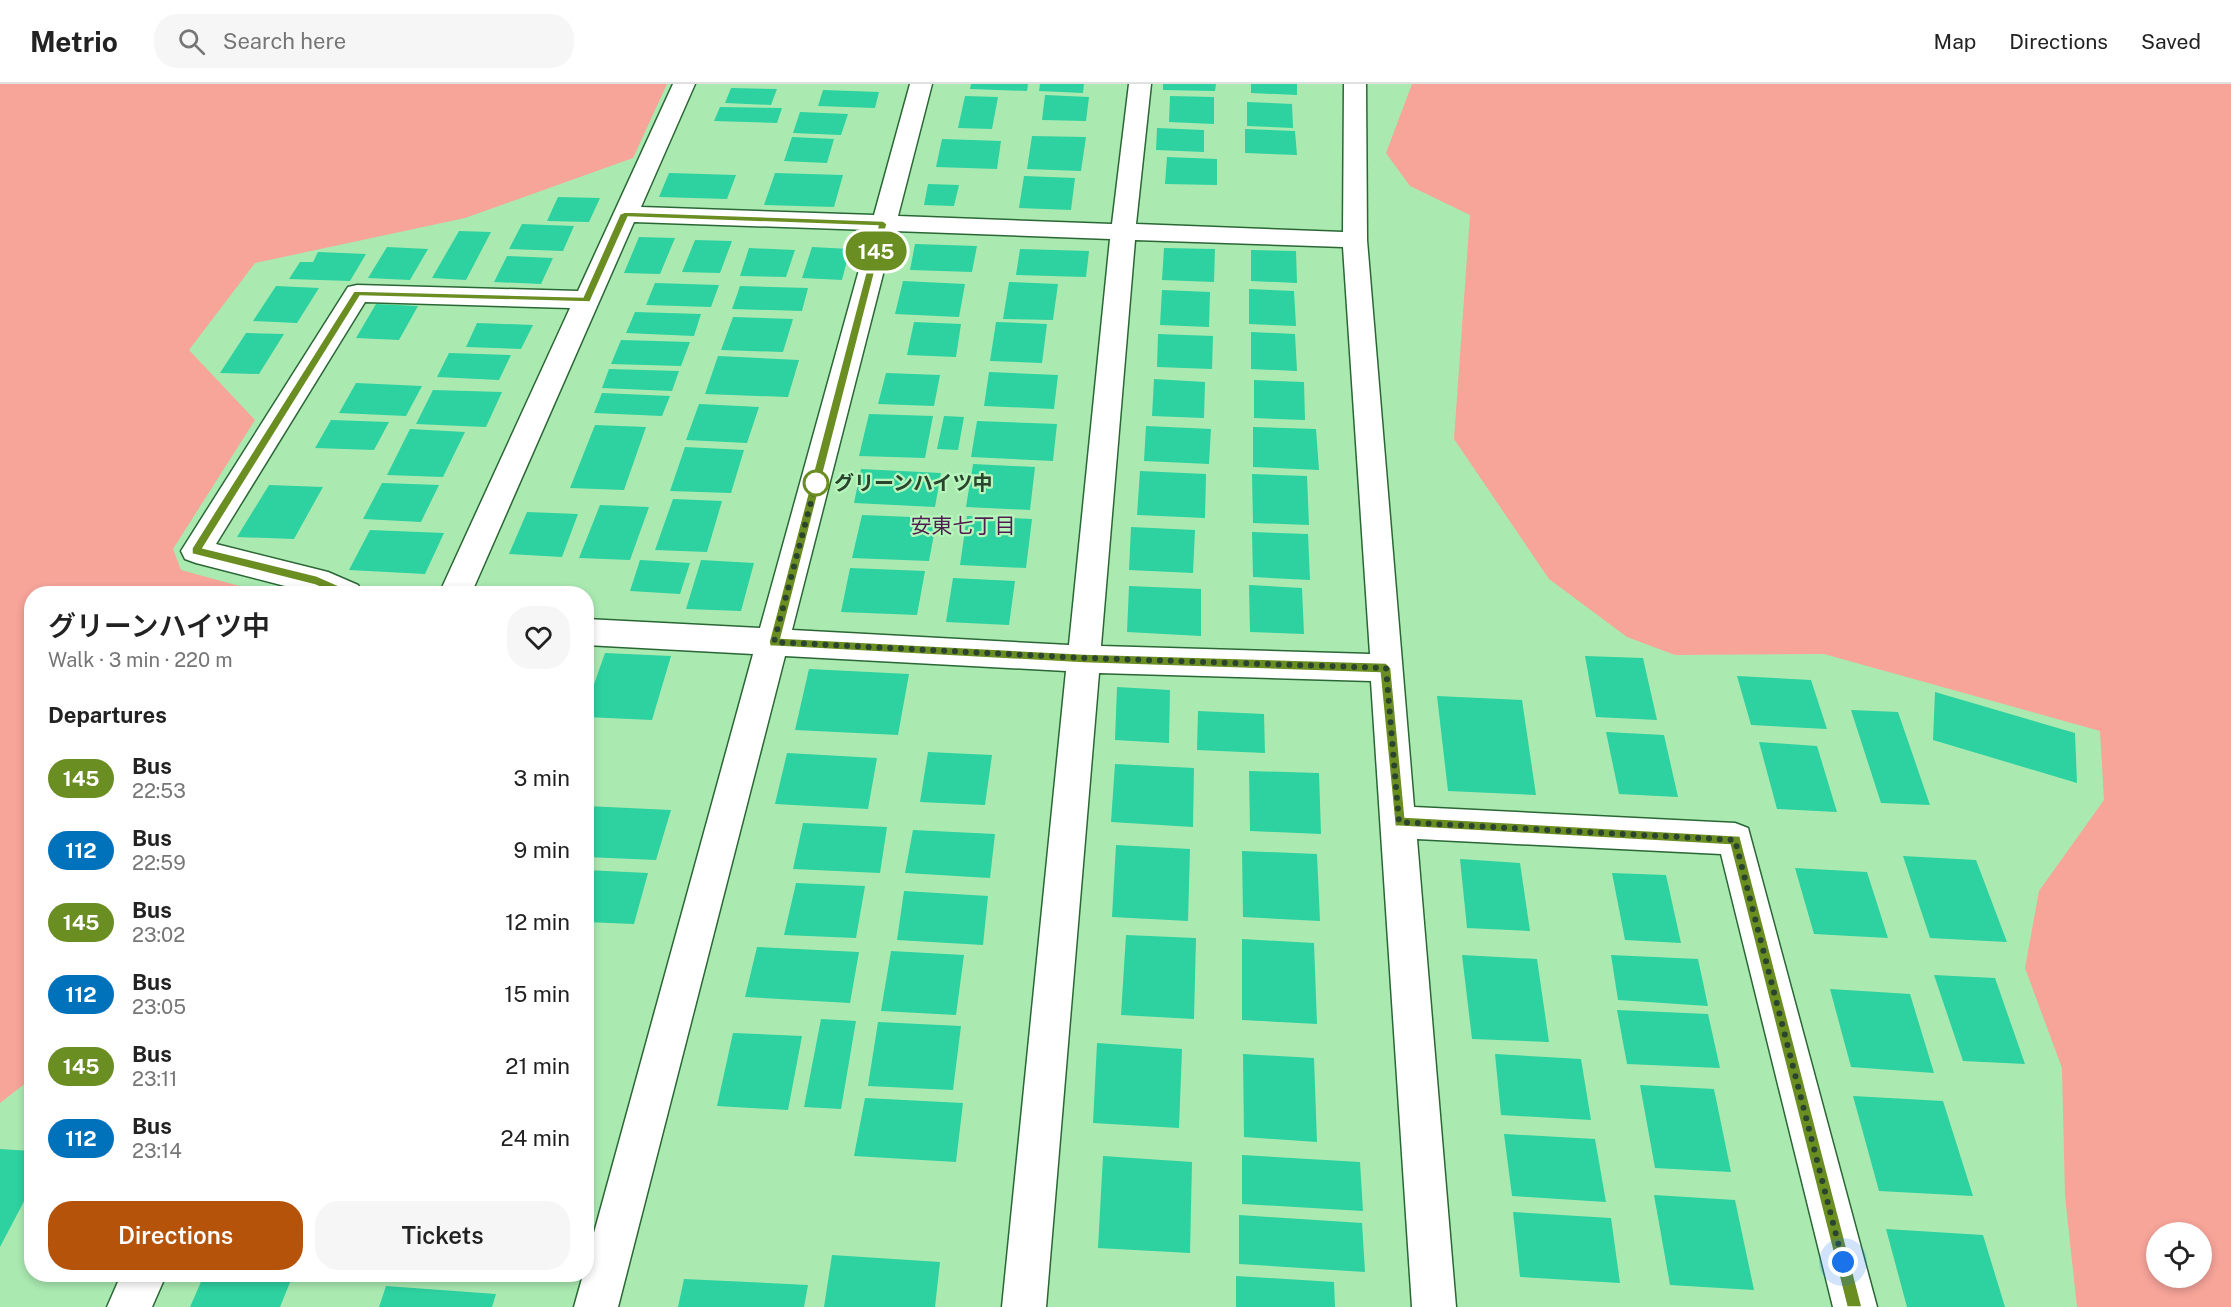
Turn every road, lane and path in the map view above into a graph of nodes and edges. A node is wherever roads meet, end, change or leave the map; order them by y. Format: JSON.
{"nodes":[{"id":1,"x":684,"y":84,"type":"edge"},
{"id":2,"x":921,"y":84,"type":"edge"},
{"id":3,"x":1140,"y":84,"type":"edge"},
{"id":4,"x":1356,"y":84,"type":"edge"},
{"id":5,"x":625,"y":214,"type":"junction"},
{"id":6,"x":883,"y":224,"type":"junction"},
{"id":7,"x":1123,"y":231,"type":"junction"},
{"id":8,"x":1355,"y":240,"type":"junction"},
{"id":9,"x":586,"y":300,"type":"junction"},
{"id":10,"x":329,"y":586,"type":"edge"},
{"id":11,"x":459,"y":586,"type":"edge"},
{"id":12,"x":594,"y":632,"type":"edge"},
{"id":13,"x":774,"y":642,"type":"junction"},
{"id":14,"x":1084,"y":658,"type":"junction"},
{"id":15,"x":1386,"y":668,"type":"junction"},
{"id":16,"x":1399,"y":822,"type":"junction"},
{"id":17,"x":141,"y":1282,"type":"edge"},
{"id":18,"x":129,"y":1307,"type":"edge"},
{"id":19,"x":596,"y":1307,"type":"edge"},
{"id":20,"x":1024,"y":1307,"type":"edge"},
{"id":21,"x":1434,"y":1307,"type":"edge"},
{"id":22,"x":1855,"y":1307,"type":"edge"}],
"edges":[{"from":1,"to":5,"type":"street"},
{"from":2,"to":6,"type":"street"},
{"from":3,"to":7,"type":"street"},
{"from":4,"to":8,"type":"street"},
{"from":5,"to":6,"type":"street"},
{"from":5,"to":9,"type":"street"},
{"from":6,"to":7,"type":"street"},
{"from":6,"to":13,"type":"street"},
{"from":7,"to":8,"type":"street"},
{"from":7,"to":14,"type":"street"},
{"from":8,"to":15,"type":"street"},
{"from":9,"to":10,"type":"street"},
{"from":9,"to":11,"type":"street"},
{"from":12,"to":13,"type":"street"},
{"from":13,"to":14,"type":"street"},
{"from":13,"to":19,"type":"street"},
{"from":14,"to":15,"type":"street"},
{"from":14,"to":20,"type":"street"},
{"from":15,"to":16,"type":"street"},
{"from":16,"to":21,"type":"street"},
{"from":16,"to":22,"type":"street"},
{"from":17,"to":18,"type":"street"}]}
